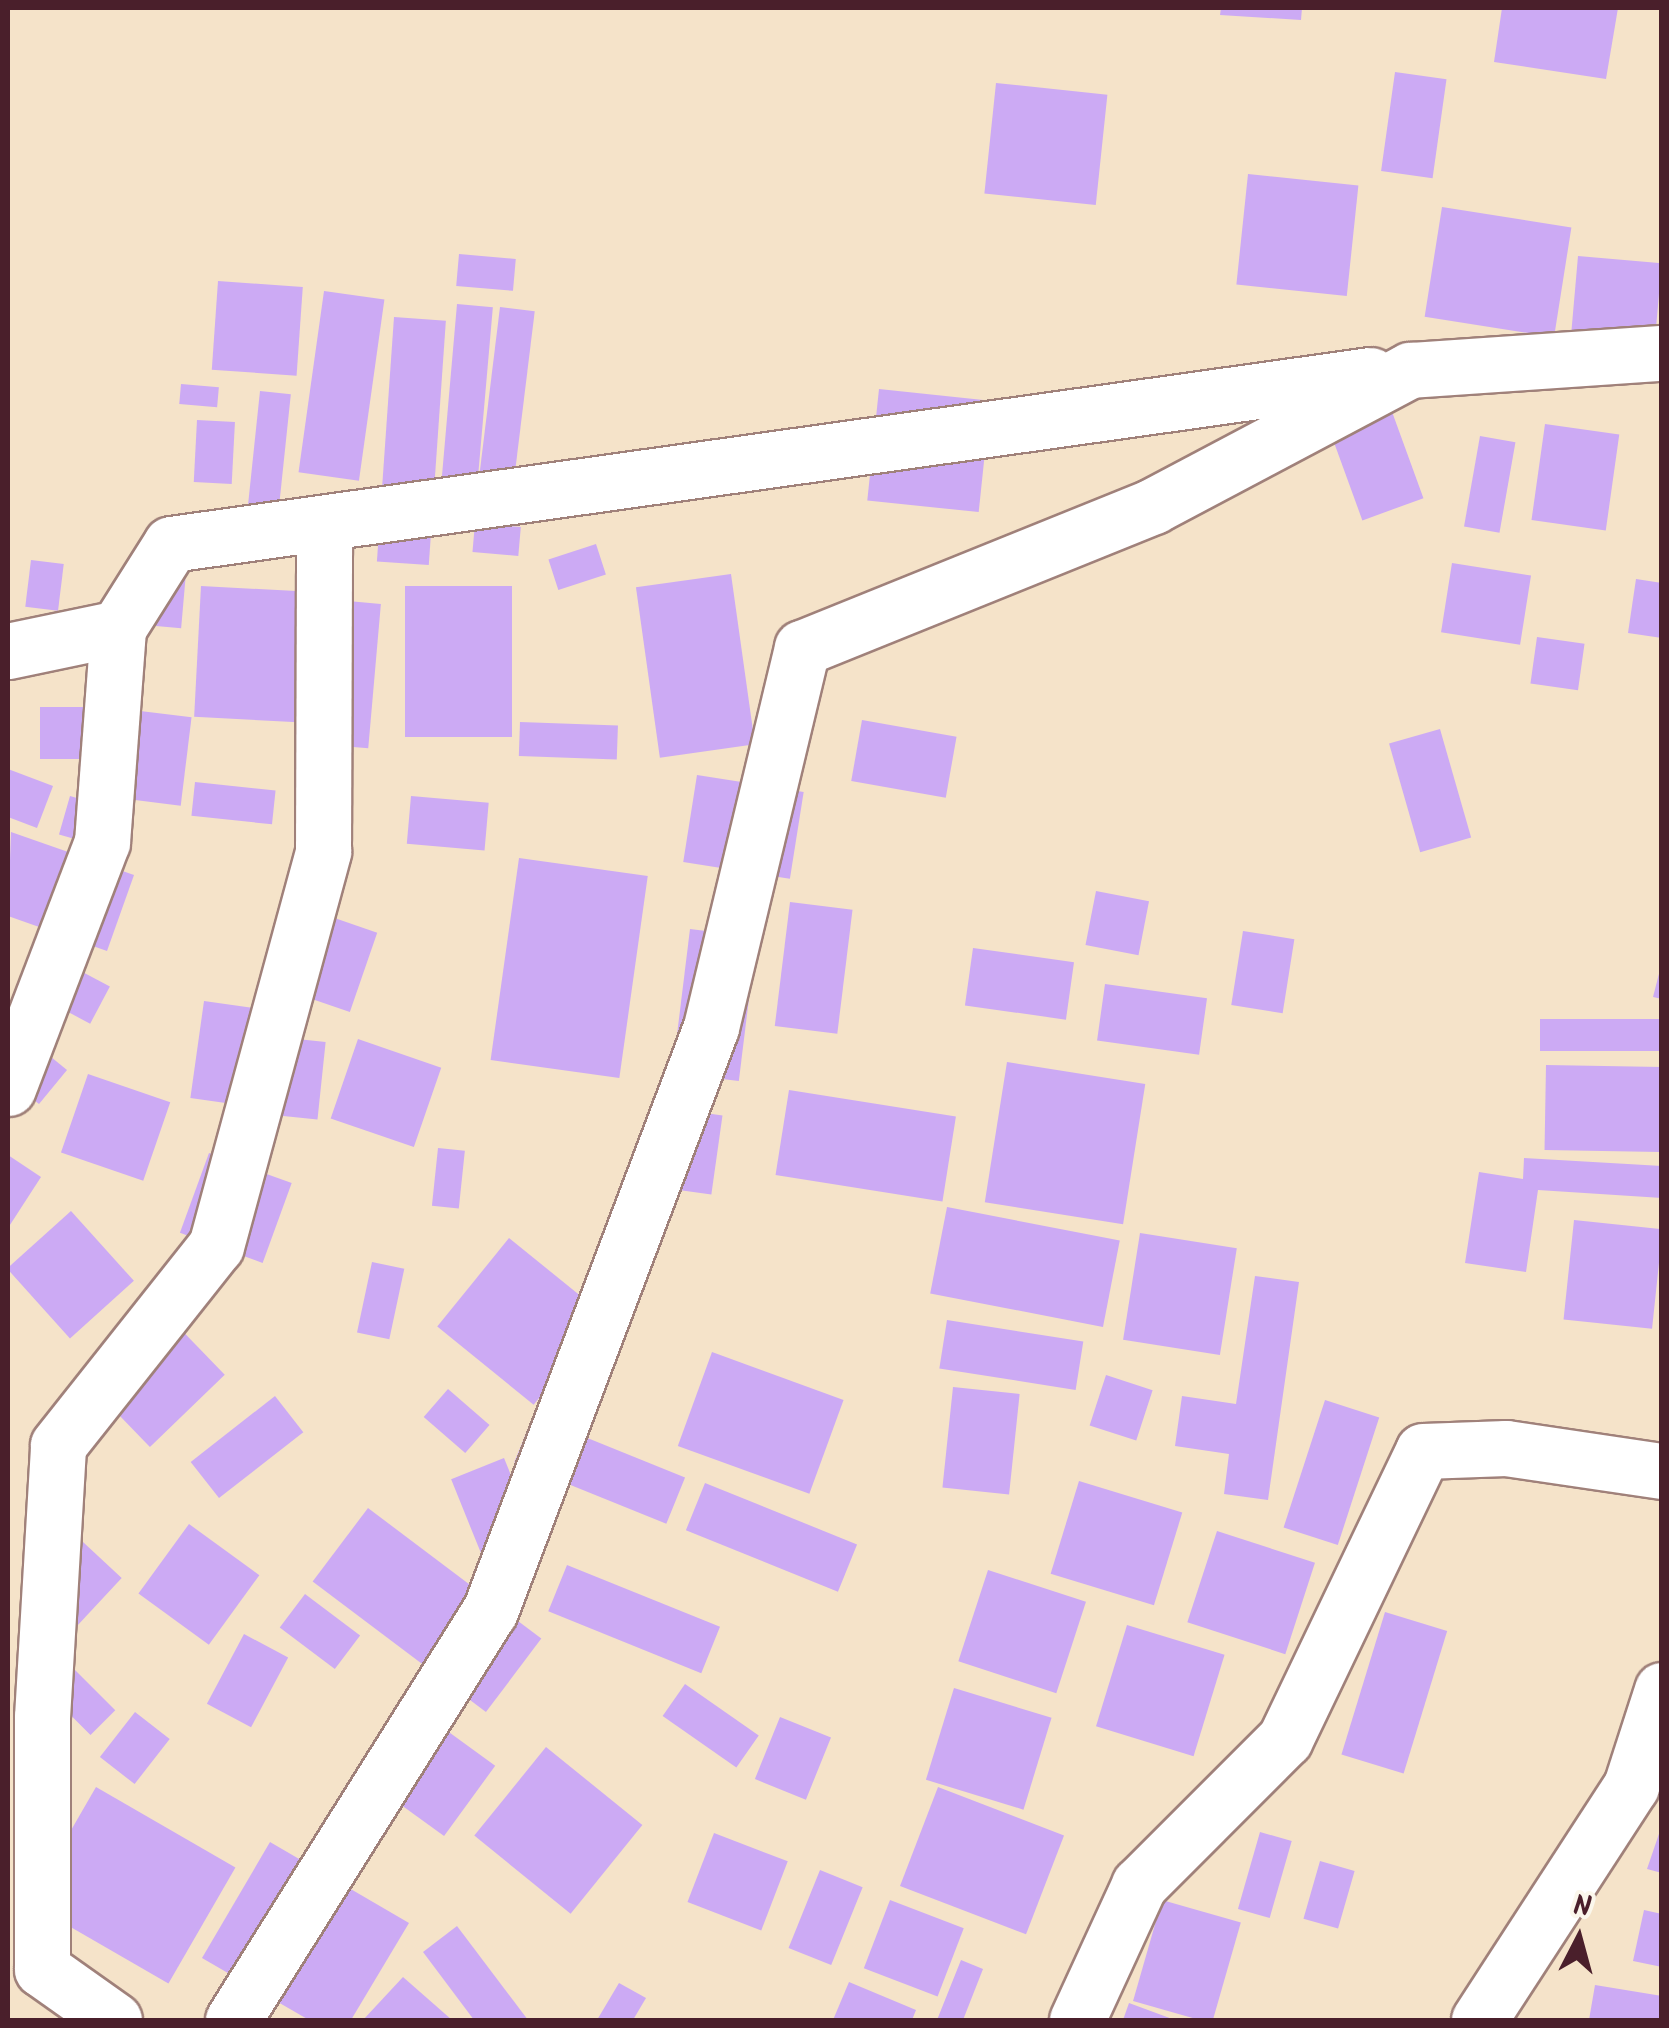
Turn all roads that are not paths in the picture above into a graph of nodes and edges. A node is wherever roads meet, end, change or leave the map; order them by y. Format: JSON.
{"nodes":[{"id":1,"x":1662,"y":353,"type":"edge"},
{"id":2,"x":1410,"y":370,"type":"junction"},
{"id":3,"x":324,"y":523,"type":"junction"},
{"id":4,"x":118,"y":628,"type":"junction"},
{"id":5,"x":8,"y":651,"type":"edge"},
{"id":6,"x":8,"y":1088,"type":"edge"},
{"id":7,"x":1662,"y":1471,"type":"edge"},
{"id":8,"x":1662,"y":1690,"type":"edge"},
{"id":9,"x":1646,"y":1791,"type":"edge"},
{"id":10,"x":114,"y":2020,"type":"edge"},
{"id":11,"x":233,"y":2020,"type":"edge"},
{"id":12,"x":1077,"y":2020,"type":"edge"},
{"id":13,"x":1479,"y":2020,"type":"edge"}],
"edges":[{"from":1,"to":2,"type":"street"},
{"from":2,"to":3,"type":"street"},
{"from":2,"to":11,"type":"street"},
{"from":3,"to":4,"type":"street"},
{"from":3,"to":10,"type":"street"},
{"from":4,"to":5,"type":"street"},
{"from":4,"to":6,"type":"street"},
{"from":7,"to":12,"type":"street"},
{"from":8,"to":9,"type":"street"},
{"from":9,"to":13,"type":"street"}]}
